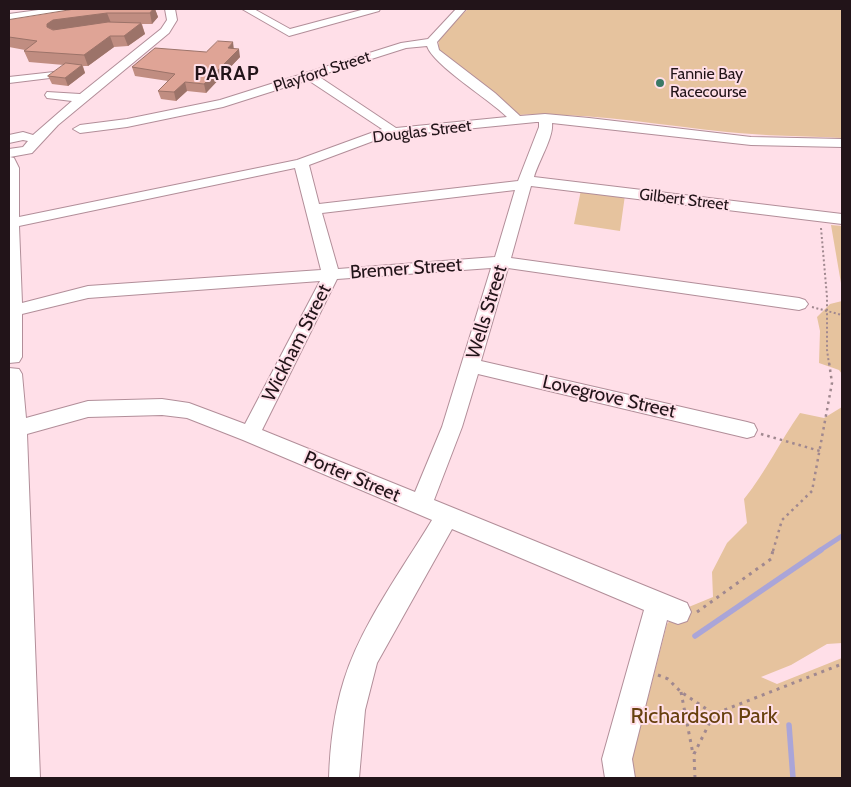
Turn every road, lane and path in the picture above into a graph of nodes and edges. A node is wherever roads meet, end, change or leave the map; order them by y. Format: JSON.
{"nodes":[{"id":1,"x":22,"y":9,"type":"edge"},
{"id":2,"x":65,"y":9,"type":"edge"},
{"id":3,"x":170,"y":9,"type":"edge"},
{"id":4,"x":247,"y":9,"type":"edge"},
{"id":5,"x":375,"y":9,"type":"edge"},
{"id":6,"x":461,"y":9,"type":"edge"},
{"id":7,"x":9,"y":11,"type":"edge"},
{"id":8,"x":9,"y":16,"type":"edge"},
{"id":9,"x":150,"y":28,"type":"dead end"},
{"id":10,"x":167,"y":29,"type":"junction"},
{"id":11,"x":431,"y":42,"type":"junction"},
{"id":12,"x":58,"y":64,"type":"edge"},
{"id":13,"x":310,"y":76,"type":"junction"},
{"id":14,"x":9,"y":80,"type":"edge"},
{"id":15,"x":51,"y":95,"type":"dead end"},
{"id":16,"x":83,"y":98,"type":"junction"},
{"id":17,"x":546,"y":118,"type":"junction"},
{"id":18,"x":518,"y":121,"type":"junction"},
{"id":19,"x":80,"y":129,"type":"dead end"},
{"id":20,"x":393,"y":132,"type":"junction"},
{"id":21,"x":21,"y":139,"type":"edge"},
{"id":22,"x":842,"y":143,"type":"edge"},
{"id":23,"x":9,"y":153,"type":"edge"},
{"id":24,"x":301,"y":163,"type":"junction"},
{"id":25,"x":10,"y":164,"type":"edge"},
{"id":26,"x":525,"y":183,"type":"junction"},
{"id":27,"x":313,"y":209,"type":"junction"},
{"id":28,"x":820,"y":216,"type":"junction"},
{"id":29,"x":842,"y":219,"type":"edge"},
{"id":30,"x":11,"y":222,"type":"junction"},
{"id":31,"x":502,"y":262,"type":"junction"},
{"id":32,"x":10,"y":264,"type":"edge"},
{"id":33,"x":331,"y":274,"type":"junction"},
{"id":34,"x":799,"y":304,"type":"joint"},
{"id":35,"x":13,"y":311,"type":"junction"},
{"id":36,"x":826,"y":311,"type":"junction"},
{"id":37,"x":842,"y":315,"type":"edge"},
{"id":38,"x":471,"y":365,"type":"junction"},
{"id":39,"x":10,"y":366,"type":"edge"},
{"id":40,"x":16,"y":430,"type":"junction"},
{"id":41,"x":747,"y":430,"type":"joint"},
{"id":42,"x":250,"y":434,"type":"junction"},
{"id":43,"x":820,"y":451,"type":"junction"},
{"id":44,"x":421,"y":505,"type":"junction"},
{"id":45,"x":447,"y":516,"type":"junction"},
{"id":46,"x":668,"y":608,"type":"junction"},
{"id":47,"x":842,"y":664,"type":"edge"},
{"id":48,"x":641,"y":668,"type":"junction"},
{"id":49,"x":681,"y":692,"type":"junction"},
{"id":50,"x":714,"y":714,"type":"junction"},
{"id":51,"x":694,"y":754,"type":"junction"},
{"id":52,"x":25,"y":778,"type":"edge"},
{"id":53,"x":344,"y":778,"type":"edge"},
{"id":54,"x":620,"y":778,"type":"edge"},
{"id":55,"x":694,"y":778,"type":"edge"}],
"edges":[{"from":1,"to":7,"type":"street"},
{"from":2,"to":8,"type":"street"},
{"from":3,"to":10,"type":"street"},
{"from":4,"to":5,"type":"street"},
{"from":6,"to":11,"type":"street"},
{"from":9,"to":10,"type":"street"},
{"from":10,"to":16,"type":"street"},
{"from":11,"to":13,"type":"street","name":"Playford Street"},
{"from":11,"to":18,"type":"street"},
{"from":12,"to":14,"type":"street"},
{"from":13,"to":19,"type":"street","name":"Playford Street"},
{"from":13,"to":20,"type":"street"},
{"from":15,"to":16,"type":"street"},
{"from":16,"to":21,"type":"street"},
{"from":17,"to":18,"type":"street","name":"Douglas Street"},
{"from":17,"to":22,"type":"street","name":"Douglas Street"},
{"from":17,"to":26,"type":"street","name":"Wells Street"},
{"from":18,"to":20,"type":"street","name":"Douglas Street"},
{"from":20,"to":24,"type":"street","name":"Douglas Street"},
{"from":21,"to":23,"type":"street"},
{"from":21,"to":25,"type":"street"},
{"from":24,"to":27,"type":"street","name":"Wickham Street"},
{"from":24,"to":30,"type":"street","name":"Douglas Street"},
{"from":25,"to":30,"type":"street"},
{"from":26,"to":27,"type":"street","name":"Gilbert Street"},
{"from":26,"to":28,"type":"street","name":"Gilbert Street"},
{"from":26,"to":31,"type":"street","name":"Wells Street"},
{"from":27,"to":33,"type":"street","name":"Wickham Street"},
{"from":28,"to":29,"type":"street","name":"Gilbert Street"},
{"from":28,"to":36,"type":"path"},
{"from":30,"to":32,"type":"street"},
{"from":31,"to":33,"type":"street","name":"Bremer Street"},
{"from":31,"to":34,"type":"street","name":"Bremer Street"},
{"from":31,"to":38,"type":"street","name":"Wells Street"},
{"from":32,"to":35,"type":"street"},
{"from":33,"to":35,"type":"street","name":"Bremer Street"},
{"from":33,"to":42,"type":"street","name":"Wickham Street"},
{"from":34,"to":36,"type":"path"},
{"from":35,"to":39,"type":"street"},
{"from":36,"to":37,"type":"path"},
{"from":36,"to":43,"type":"path"},
{"from":38,"to":41,"type":"street","name":"Lovegrove Street"},
{"from":38,"to":44,"type":"street","name":"Wells Street"},
{"from":39,"to":40,"type":"street"},
{"from":40,"to":42,"type":"street","name":"Porter Street"},
{"from":40,"to":52,"type":"street"},
{"from":41,"to":43,"type":"path"},
{"from":42,"to":44,"type":"street","name":"Porter Street"},
{"from":43,"to":46,"type":"path"},
{"from":44,"to":45,"type":"street","name":"Porter Street"},
{"from":45,"to":46,"type":"street","name":"Porter Street"},
{"from":45,"to":53,"type":"street"},
{"from":46,"to":48,"type":"street"},
{"from":47,"to":50,"type":"path"},
{"from":48,"to":49,"type":"path"},
{"from":48,"to":54,"type":"street"},
{"from":49,"to":50,"type":"path"},
{"from":49,"to":51,"type":"path"},
{"from":50,"to":51,"type":"path"},
{"from":51,"to":55,"type":"path"}]}
